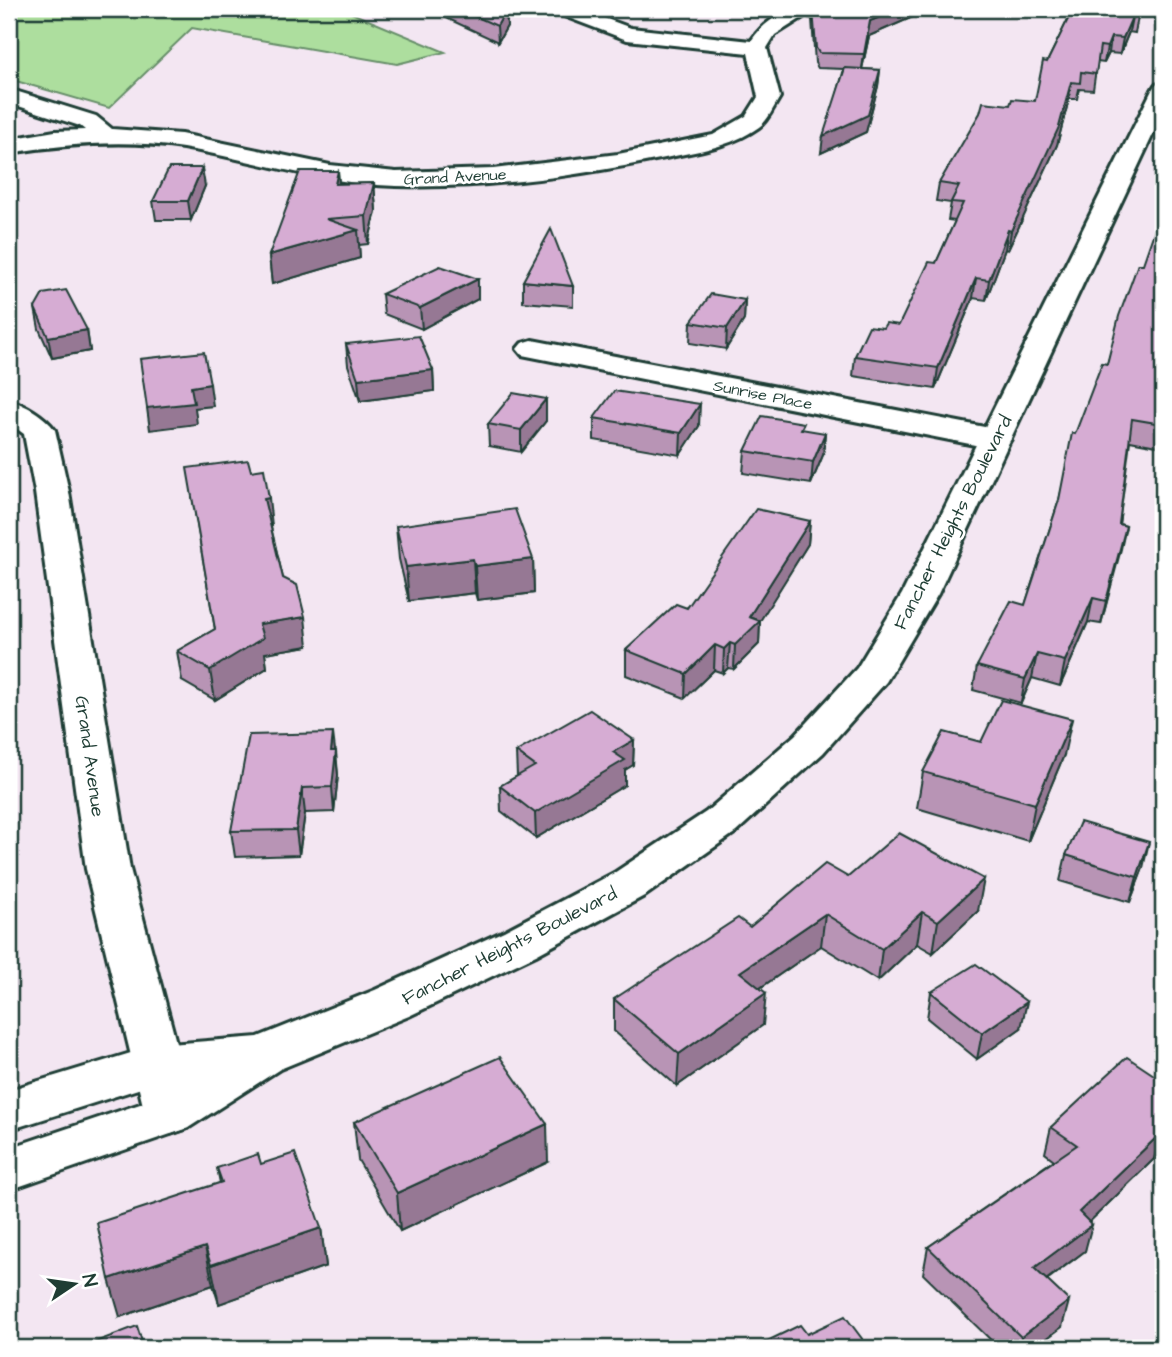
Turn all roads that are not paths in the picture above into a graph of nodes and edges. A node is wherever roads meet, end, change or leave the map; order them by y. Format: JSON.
{"nodes":[{"id":1,"x":563,"y":9,"type":"edge"},
{"id":2,"x":806,"y":9,"type":"edge"},
{"id":3,"x":757,"y":48,"type":"junction"},
{"id":4,"x":1163,"y":90,"type":"edge"},
{"id":5,"x":9,"y":96,"type":"edge"},
{"id":6,"x":108,"y":136,"type":"junction"},
{"id":7,"x":9,"y":146,"type":"edge"},
{"id":8,"x":531,"y":349,"type":"dead end"},
{"id":9,"x":9,"y":409,"type":"edge"},
{"id":10,"x":995,"y":439,"type":"junction"},
{"id":11,"x":262,"y":1056,"type":"junction"},
{"id":12,"x":156,"y":1064,"type":"junction"},
{"id":13,"x":9,"y":1110,"type":"edge"},
{"id":14,"x":170,"y":1114,"type":"junction"},
{"id":15,"x":9,"y":1169,"type":"edge"}],
"edges":[{"from":1,"to":3,"type":"street"},
{"from":2,"to":3,"type":"street"},
{"from":3,"to":6,"type":"street","name":"Grand Avenue"},
{"from":4,"to":10,"type":"street","name":"Fancher Heights Boulevard"},
{"from":5,"to":6,"type":"street"},
{"from":6,"to":7,"type":"street","name":"Grand Avenue"},
{"from":8,"to":10,"type":"street","name":"Sunrise Place"},
{"from":9,"to":12,"type":"street","name":"Grand Avenue"},
{"from":10,"to":11,"type":"street","name":"Fancher Heights Boulevard"},
{"from":11,"to":12,"type":"street","name":"Fancher Heights Boulevard"},
{"from":11,"to":14,"type":"street","name":"Fancher Heights Boulevard"},
{"from":12,"to":13,"type":"street","name":"Fancher Heights Boulevard"},
{"from":12,"to":14,"type":"street","name":"Grand Avenue"},
{"from":14,"to":15,"type":"street","name":"Fancher Heights Boulevard"}]}
